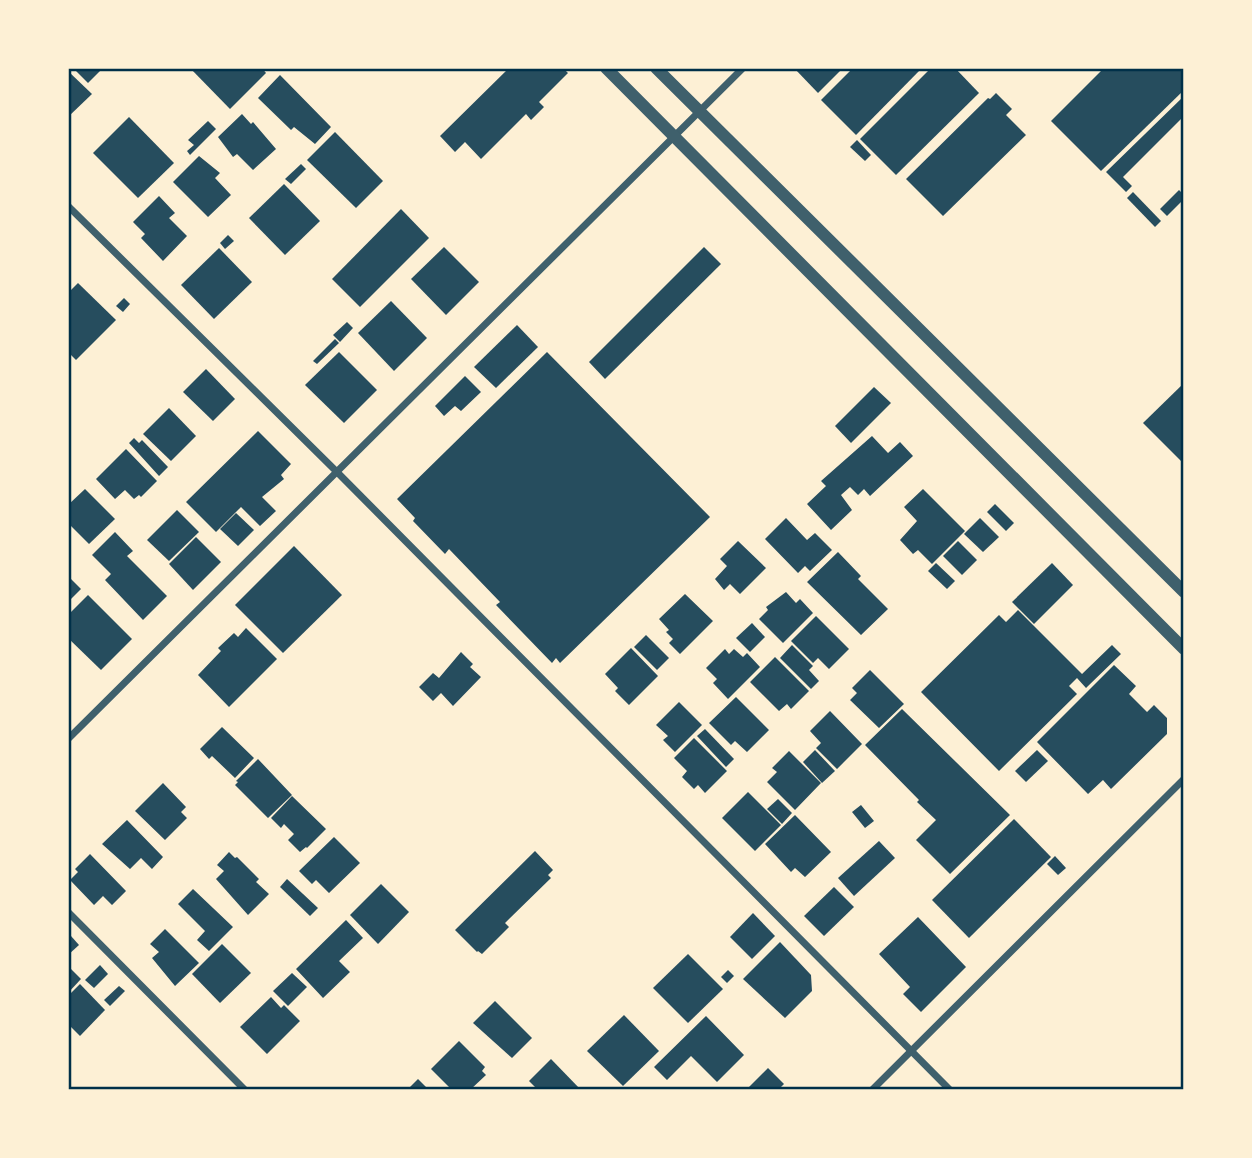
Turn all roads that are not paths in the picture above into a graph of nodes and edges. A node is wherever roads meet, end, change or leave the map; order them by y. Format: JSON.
{"nodes":[{"id":1,"x":606,"y":68,"type":"edge"},
{"id":2,"x":656,"y":68,"type":"edge"},
{"id":3,"x":743,"y":68,"type":"edge"},
{"id":4,"x":699,"y":112,"type":"junction"},
{"id":5,"x":675,"y":136,"type":"junction"},
{"id":6,"x":68,"y":206,"type":"edge"},
{"id":7,"x":337,"y":471,"type":"junction"},
{"id":8,"x":1184,"y":592,"type":"edge"},
{"id":9,"x":1184,"y":649,"type":"edge"},
{"id":10,"x":68,"y":739,"type":"edge"},
{"id":11,"x":1184,"y":779,"type":"edge"},
{"id":12,"x":68,"y":912,"type":"edge"},
{"id":13,"x":911,"y":1050,"type":"junction"},
{"id":14,"x":245,"y":1090,"type":"edge"},
{"id":15,"x":872,"y":1090,"type":"edge"},
{"id":16,"x":950,"y":1090,"type":"edge"}],
"edges":[{"from":1,"to":5,"type":"street"},
{"from":2,"to":4,"type":"street"},
{"from":3,"to":4,"type":"street"},
{"from":4,"to":5,"type":"street"},
{"from":4,"to":8,"type":"street"},
{"from":5,"to":7,"type":"street"},
{"from":5,"to":9,"type":"street"},
{"from":6,"to":7,"type":"street"},
{"from":7,"to":10,"type":"street"},
{"from":7,"to":13,"type":"street"},
{"from":11,"to":13,"type":"street"},
{"from":12,"to":14,"type":"street"},
{"from":13,"to":15,"type":"street"},
{"from":13,"to":16,"type":"street"}]}
